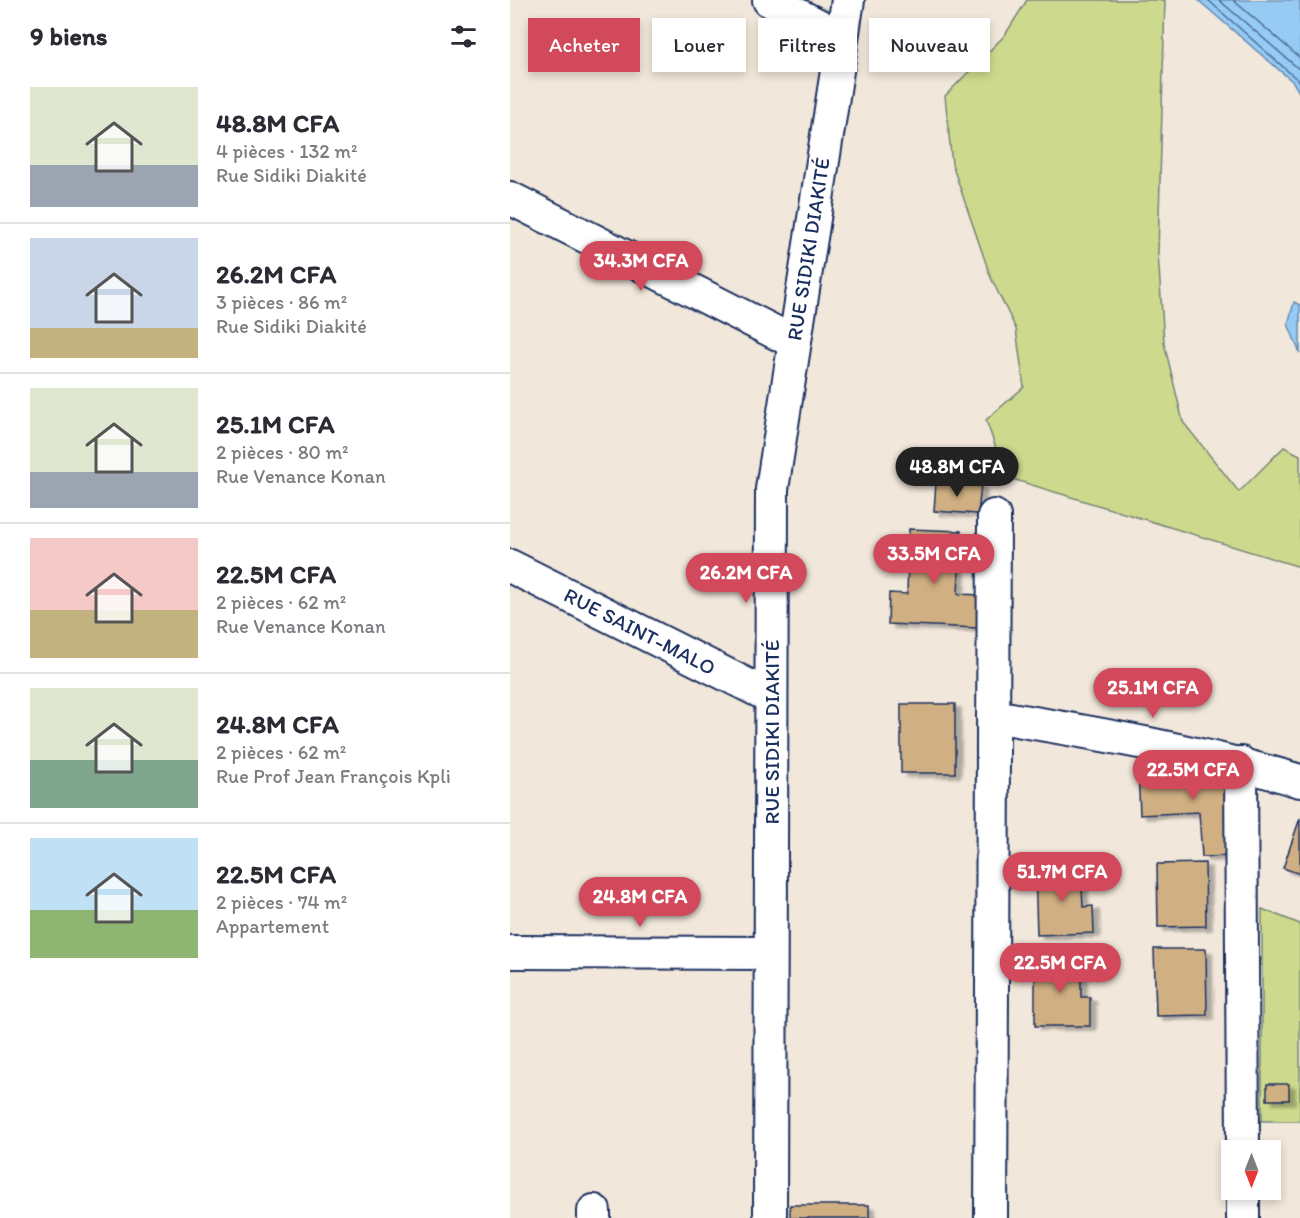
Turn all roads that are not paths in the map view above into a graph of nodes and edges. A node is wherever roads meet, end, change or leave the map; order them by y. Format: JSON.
{"nodes":[{"id":1,"x":769,"y":0,"type":"edge"},
{"id":2,"x":848,"y":0,"type":"edge"},
{"id":3,"x":804,"y":18,"type":"edge"},
{"id":4,"x":845,"y":18,"type":"edge"},
{"id":5,"x":836,"y":72,"type":"edge"},
{"id":6,"x":510,"y":198,"type":"edge"},
{"id":7,"x":794,"y":342,"type":"junction"},
{"id":8,"x":994,"y":516,"type":"dead end"},
{"id":9,"x":510,"y":566,"type":"edge"},
{"id":10,"x":771,"y":697,"type":"junction"},
{"id":11,"x":993,"y":716,"type":"junction"},
{"id":12,"x":1241,"y":763,"type":"junction"},
{"id":13,"x":1300,"y":781,"type":"edge"},
{"id":14,"x":510,"y":952,"type":"edge"},
{"id":15,"x":770,"y":953,"type":"junction"},
{"id":16,"x":1243,"y":1140,"type":"edge"},
{"id":17,"x":1243,"y":1200,"type":"edge"},
{"id":18,"x":770,"y":1218,"type":"edge"},
{"id":19,"x":991,"y":1218,"type":"edge"},
{"id":20,"x":1244,"y":1218,"type":"edge"}],
"edges":[{"from":1,"to":3,"type":"street"},
{"from":2,"to":4,"type":"street","name":"RUE SIDIKI DIAKITÉ"},
{"from":5,"to":7,"type":"street","name":"RUE SIDIKI DIAKITÉ"},
{"from":6,"to":7,"type":"street"},
{"from":7,"to":10,"type":"street","name":"RUE SIDIKI DIAKITÉ"},
{"from":8,"to":11,"type":"street"},
{"from":9,"to":10,"type":"street","name":"RUE SAINT-MALO"},
{"from":10,"to":15,"type":"street","name":"RUE SIDIKI DIAKITÉ"},
{"from":11,"to":12,"type":"street"},
{"from":11,"to":19,"type":"street"},
{"from":12,"to":13,"type":"street"},
{"from":12,"to":16,"type":"street"},
{"from":14,"to":15,"type":"street"},
{"from":15,"to":18,"type":"street","name":"RUE SIDIKI DIAKITÉ"},
{"from":17,"to":20,"type":"street"}]}
